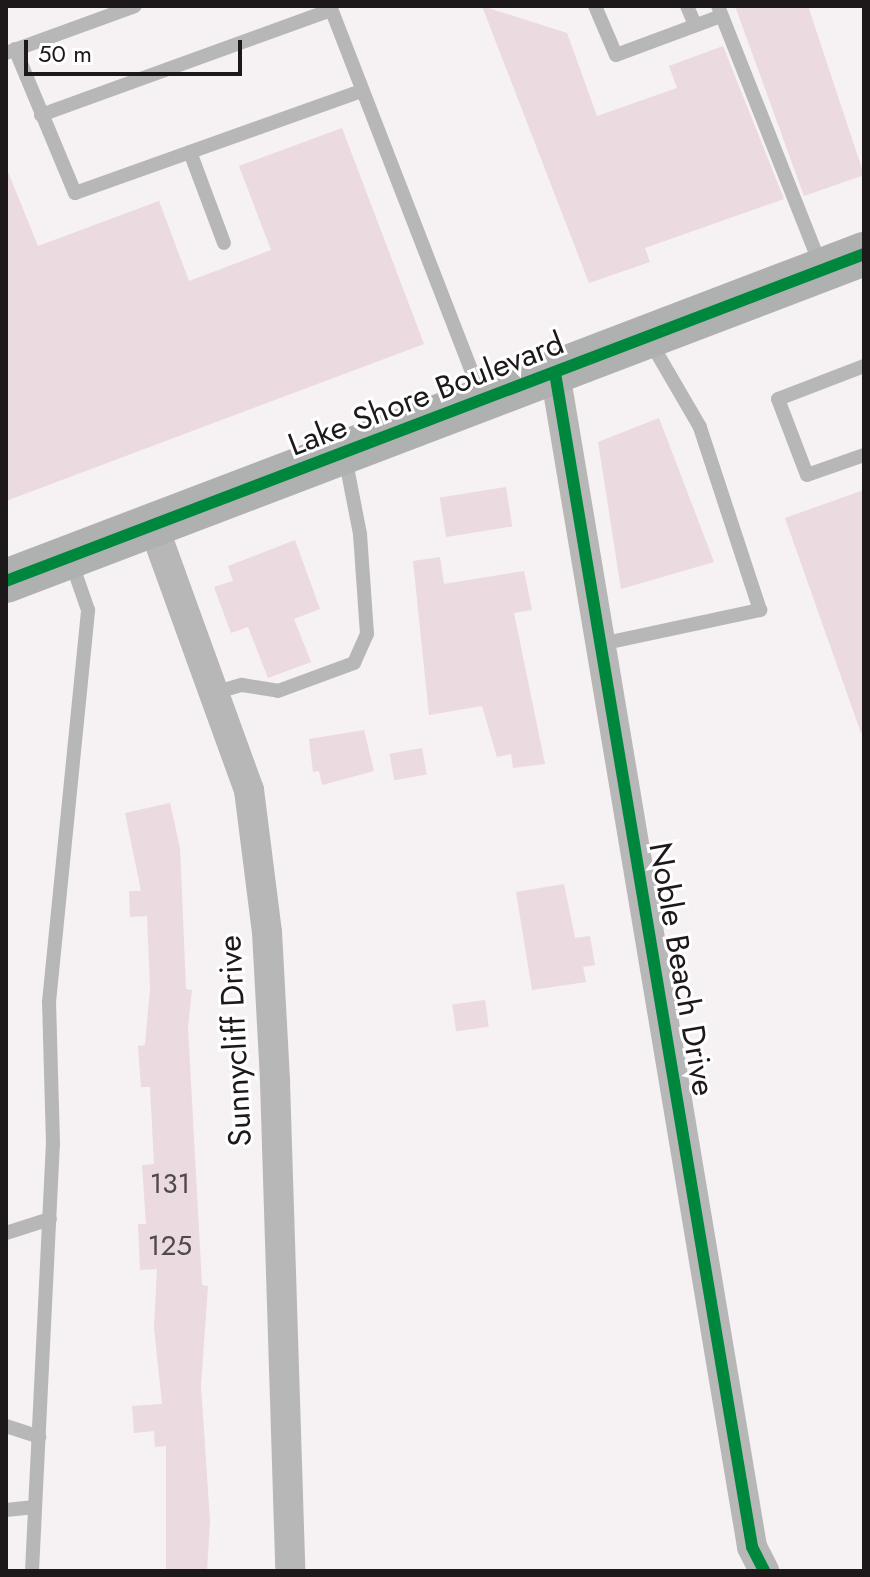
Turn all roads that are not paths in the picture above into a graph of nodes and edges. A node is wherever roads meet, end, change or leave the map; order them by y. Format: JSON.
{"nodes":[{"id":1,"x":135,"y":6,"type":"edge"},
{"id":2,"x":595,"y":6,"type":"edge"},
{"id":3,"x":687,"y":6,"type":"edge"},
{"id":4,"x":330,"y":8,"type":"edge"},
{"id":5,"x":720,"y":11,"type":"edge"},
{"id":6,"x":695,"y":25,"type":"junction"},
{"id":7,"x":11,"y":51,"type":"edge"},
{"id":8,"x":362,"y":91,"type":"junction"},
{"id":9,"x":41,"y":115,"type":"junction"},
{"id":10,"x":190,"y":152,"type":"junction"},
{"id":11,"x":224,"y":243,"type":"dead end"},
{"id":12,"x":864,"y":254,"type":"edge"},
{"id":13,"x":822,"y":270,"type":"junction"},
{"id":14,"x":648,"y":337,"type":"junction"},
{"id":15,"x":864,"y":366,"type":"edge"},
{"id":16,"x":555,"y":373,"type":"junction"},
{"id":17,"x":483,"y":400,"type":"junction"},
{"id":18,"x":344,"y":453,"type":"junction"},
{"id":19,"x":864,"y":455,"type":"edge"},
{"id":20,"x":153,"y":525,"type":"junction"},
{"id":21,"x":69,"y":557,"type":"junction"},
{"id":22,"x":6,"y":581,"type":"edge"},
{"id":23,"x":601,"y":644,"type":"junction"},
{"id":24,"x":217,"y":692,"type":"junction"},
{"id":25,"x":50,"y":1219,"type":"junction"},
{"id":26,"x":6,"y":1233,"type":"edge"},
{"id":27,"x":6,"y":1426,"type":"edge"},
{"id":28,"x":39,"y":1437,"type":"junction"},
{"id":29,"x":35,"y":1507,"type":"junction"},
{"id":30,"x":6,"y":1510,"type":"edge"},
{"id":31,"x":32,"y":1571,"type":"edge"},
{"id":32,"x":290,"y":1571,"type":"edge"},
{"id":33,"x":764,"y":1571,"type":"edge"}],
"edges":[{"from":1,"to":7,"type":"lane"},
{"from":2,"to":6,"type":"lane"},
{"from":3,"to":6,"type":"lane"},
{"from":4,"to":8,"type":"lane"},
{"from":4,"to":9,"type":"lane"},
{"from":5,"to":6,"type":"lane"},
{"from":5,"to":13,"type":"lane"},
{"from":7,"to":9,"type":"lane"},
{"from":8,"to":10,"type":"lane"},
{"from":8,"to":17,"type":"lane"},
{"from":9,"to":10,"type":"lane"},
{"from":10,"to":11,"type":"lane"},
{"from":12,"to":13,"type":"main road","name":"Lake Shore Boulevard"},
{"from":13,"to":14,"type":"main road","name":"Lake Shore Boulevard"},
{"from":14,"to":16,"type":"main road","name":"Lake Shore Boulevard"},
{"from":14,"to":23,"type":"lane"},
{"from":15,"to":19,"type":"lane"},
{"from":16,"to":17,"type":"main road","name":"Lake Shore Boulevard"},
{"from":16,"to":23,"type":"street","name":"Noble Beach Drive"},
{"from":17,"to":18,"type":"main road","name":"Lake Shore Boulevard"},
{"from":18,"to":20,"type":"main road","name":"Lake Shore Boulevard"},
{"from":18,"to":24,"type":"lane"},
{"from":20,"to":21,"type":"main road","name":"Lake Shore Boulevard"},
{"from":20,"to":24,"type":"street","name":"Sunnycliff Drive"},
{"from":21,"to":22,"type":"main road","name":"Lake Shore Boulevard"},
{"from":21,"to":25,"type":"lane"},
{"from":23,"to":33,"type":"street","name":"Noble Beach Drive"},
{"from":24,"to":32,"type":"street","name":"Sunnycliff Drive"},
{"from":25,"to":26,"type":"lane"},
{"from":25,"to":28,"type":"lane"},
{"from":27,"to":28,"type":"lane"},
{"from":28,"to":29,"type":"lane"},
{"from":29,"to":30,"type":"lane"},
{"from":29,"to":31,"type":"lane"}]}
